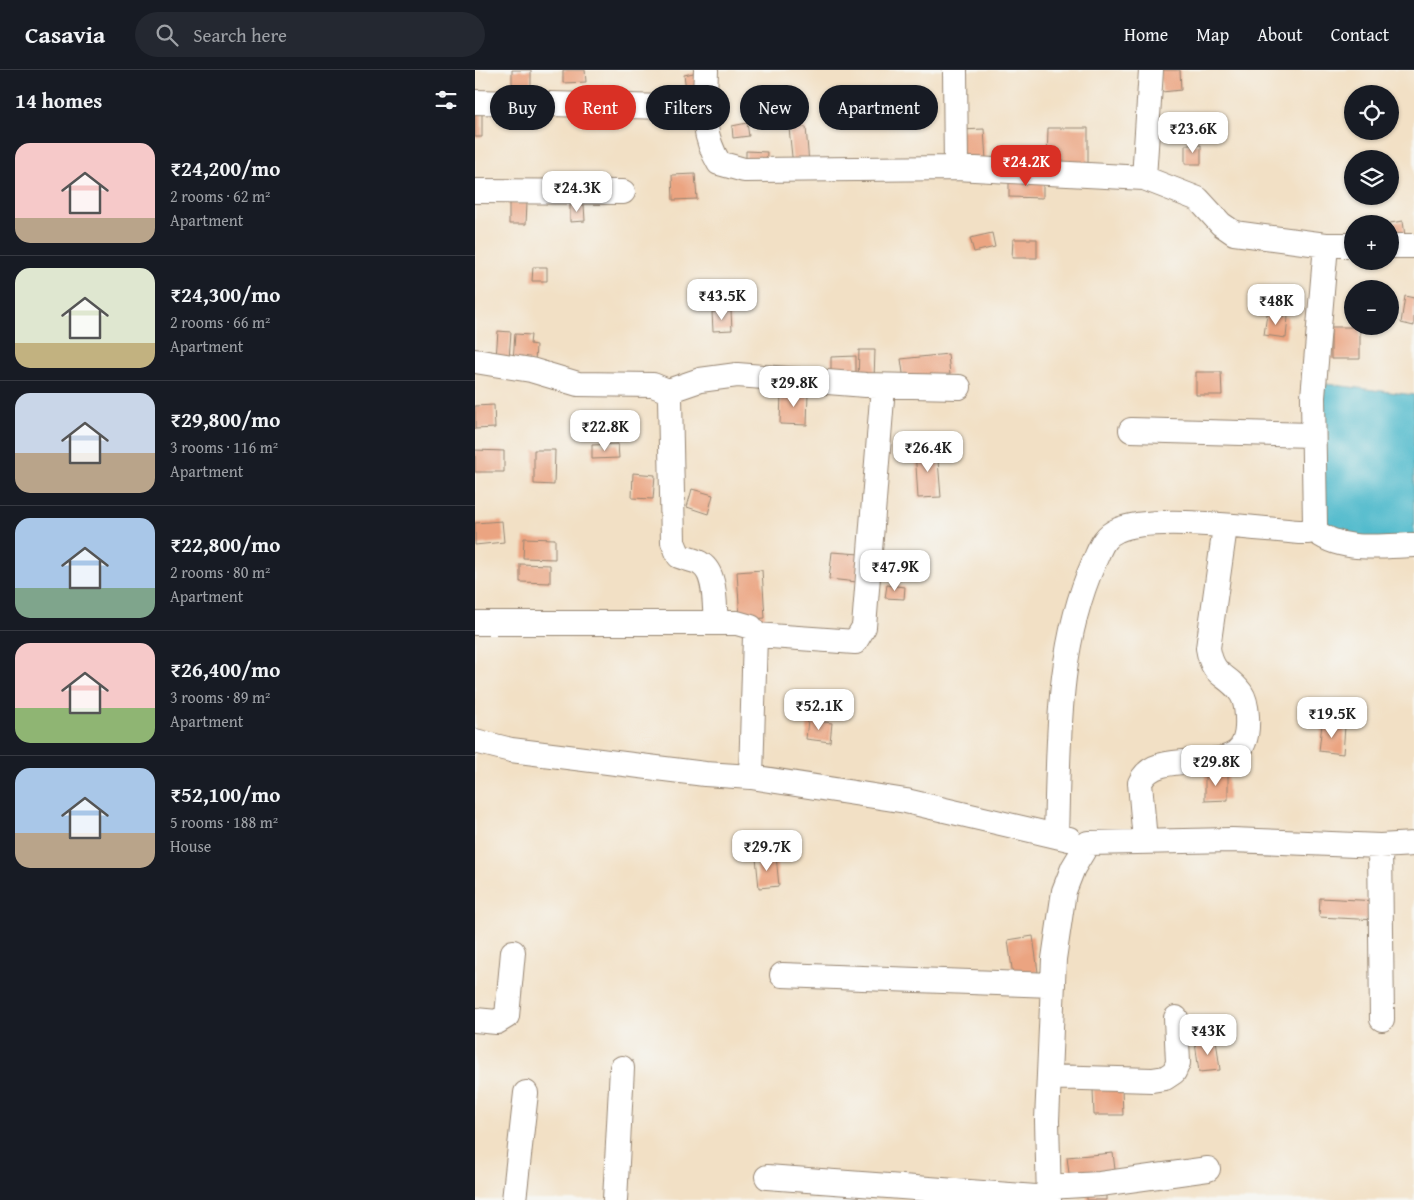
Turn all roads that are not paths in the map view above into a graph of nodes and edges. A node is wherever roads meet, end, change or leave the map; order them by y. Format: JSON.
{"nodes":[{"id":1,"x":706,"y":70,"type":"edge"},
{"id":2,"x":955,"y":70,"type":"edge"},
{"id":3,"x":1151,"y":70,"type":"edge"},
{"id":4,"x":706,"y":85,"type":"edge"},
{"id":5,"x":475,"y":102,"type":"edge"},
{"id":6,"x":646,"y":106,"type":"edge"},
{"id":7,"x":705,"y":130,"type":"edge"},
{"id":8,"x":956,"y":168,"type":"junction"},
{"id":9,"x":1144,"y":178,"type":"junction"},
{"id":10,"x":475,"y":191,"type":"edge"},
{"id":11,"x":623,"y":192,"type":"dead end"},
{"id":12,"x":1326,"y":245,"type":"junction"},
{"id":13,"x":1344,"y":246,"type":"edge"},
{"id":14,"x":1399,"y":246,"type":"edge"},
{"id":15,"x":1414,"y":246,"type":"edge"},
{"id":16,"x":475,"y":360,"type":"edge"},
{"id":17,"x":883,"y":386,"type":"junction"},
{"id":18,"x":959,"y":387,"type":"dead end"},
{"id":19,"x":669,"y":391,"type":"junction"},
{"id":20,"x":1131,"y":430,"type":"dead end"},
{"id":21,"x":1312,"y":435,"type":"junction"},
{"id":22,"x":1225,"y":527,"type":"junction"},
{"id":23,"x":1313,"y":529,"type":"junction"},
{"id":24,"x":1414,"y":545,"type":"edge"},
{"id":25,"x":716,"y":623,"type":"junction"},
{"id":26,"x":475,"y":624,"type":"edge"},
{"id":27,"x":755,"y":635,"type":"junction"},
{"id":28,"x":475,"y":741,"type":"edge"},
{"id":29,"x":751,"y":776,"type":"junction"},
{"id":30,"x":1056,"y":835,"type":"junction"},
{"id":31,"x":1145,"y":841,"type":"junction"},
{"id":32,"x":1088,"y":843,"type":"junction"},
{"id":33,"x":1414,"y":844,"type":"edge"},
{"id":34,"x":1379,"y":846,"type":"junction"},
{"id":35,"x":513,"y":952,"type":"dead end"},
{"id":36,"x":782,"y":976,"type":"dead end"},
{"id":37,"x":1053,"y":985,"type":"junction"},
{"id":38,"x":1176,"y":1018,"type":"dead end"},
{"id":39,"x":1383,"y":1019,"type":"dead end"},
{"id":40,"x":475,"y":1020,"type":"edge"},
{"id":41,"x":621,"y":1068,"type":"dead end"},
{"id":42,"x":1049,"y":1077,"type":"junction"},
{"id":43,"x":526,"y":1093,"type":"dead end"},
{"id":44,"x":1208,"y":1168,"type":"dead end"},
{"id":45,"x":767,"y":1177,"type":"dead end"},
{"id":46,"x":1048,"y":1195,"type":"edge"},
{"id":47,"x":514,"y":1200,"type":"edge"},
{"id":48,"x":615,"y":1200,"type":"edge"}],
"edges":[{"from":1,"to":4,"type":"street"},
{"from":2,"to":8,"type":"street"},
{"from":3,"to":9,"type":"street"},
{"from":5,"to":6,"type":"street"},
{"from":7,"to":8,"type":"street"},
{"from":8,"to":9,"type":"street"},
{"from":9,"to":12,"type":"street"},
{"from":10,"to":11,"type":"street"},
{"from":12,"to":13,"type":"street"},
{"from":12,"to":21,"type":"street"},
{"from":14,"to":15,"type":"street"},
{"from":16,"to":19,"type":"street"},
{"from":17,"to":18,"type":"street"},
{"from":17,"to":19,"type":"street"},
{"from":17,"to":27,"type":"street"},
{"from":19,"to":25,"type":"street"},
{"from":20,"to":21,"type":"street"},
{"from":21,"to":23,"type":"street"},
{"from":22,"to":23,"type":"street"},
{"from":22,"to":30,"type":"street"},
{"from":22,"to":31,"type":"street"},
{"from":23,"to":24,"type":"street"},
{"from":25,"to":26,"type":"street"},
{"from":25,"to":27,"type":"street"},
{"from":27,"to":29,"type":"street"},
{"from":28,"to":29,"type":"street"},
{"from":29,"to":30,"type":"street"},
{"from":30,"to":32,"type":"street"},
{"from":31,"to":32,"type":"street"},
{"from":31,"to":34,"type":"street"},
{"from":32,"to":37,"type":"street"},
{"from":33,"to":34,"type":"street"},
{"from":34,"to":39,"type":"street"},
{"from":35,"to":40,"type":"street"},
{"from":36,"to":37,"type":"street"},
{"from":37,"to":42,"type":"street"},
{"from":38,"to":42,"type":"street"},
{"from":41,"to":48,"type":"street"},
{"from":42,"to":46,"type":"street"},
{"from":43,"to":47,"type":"street"},
{"from":44,"to":46,"type":"street"},
{"from":45,"to":46,"type":"street"}]}
